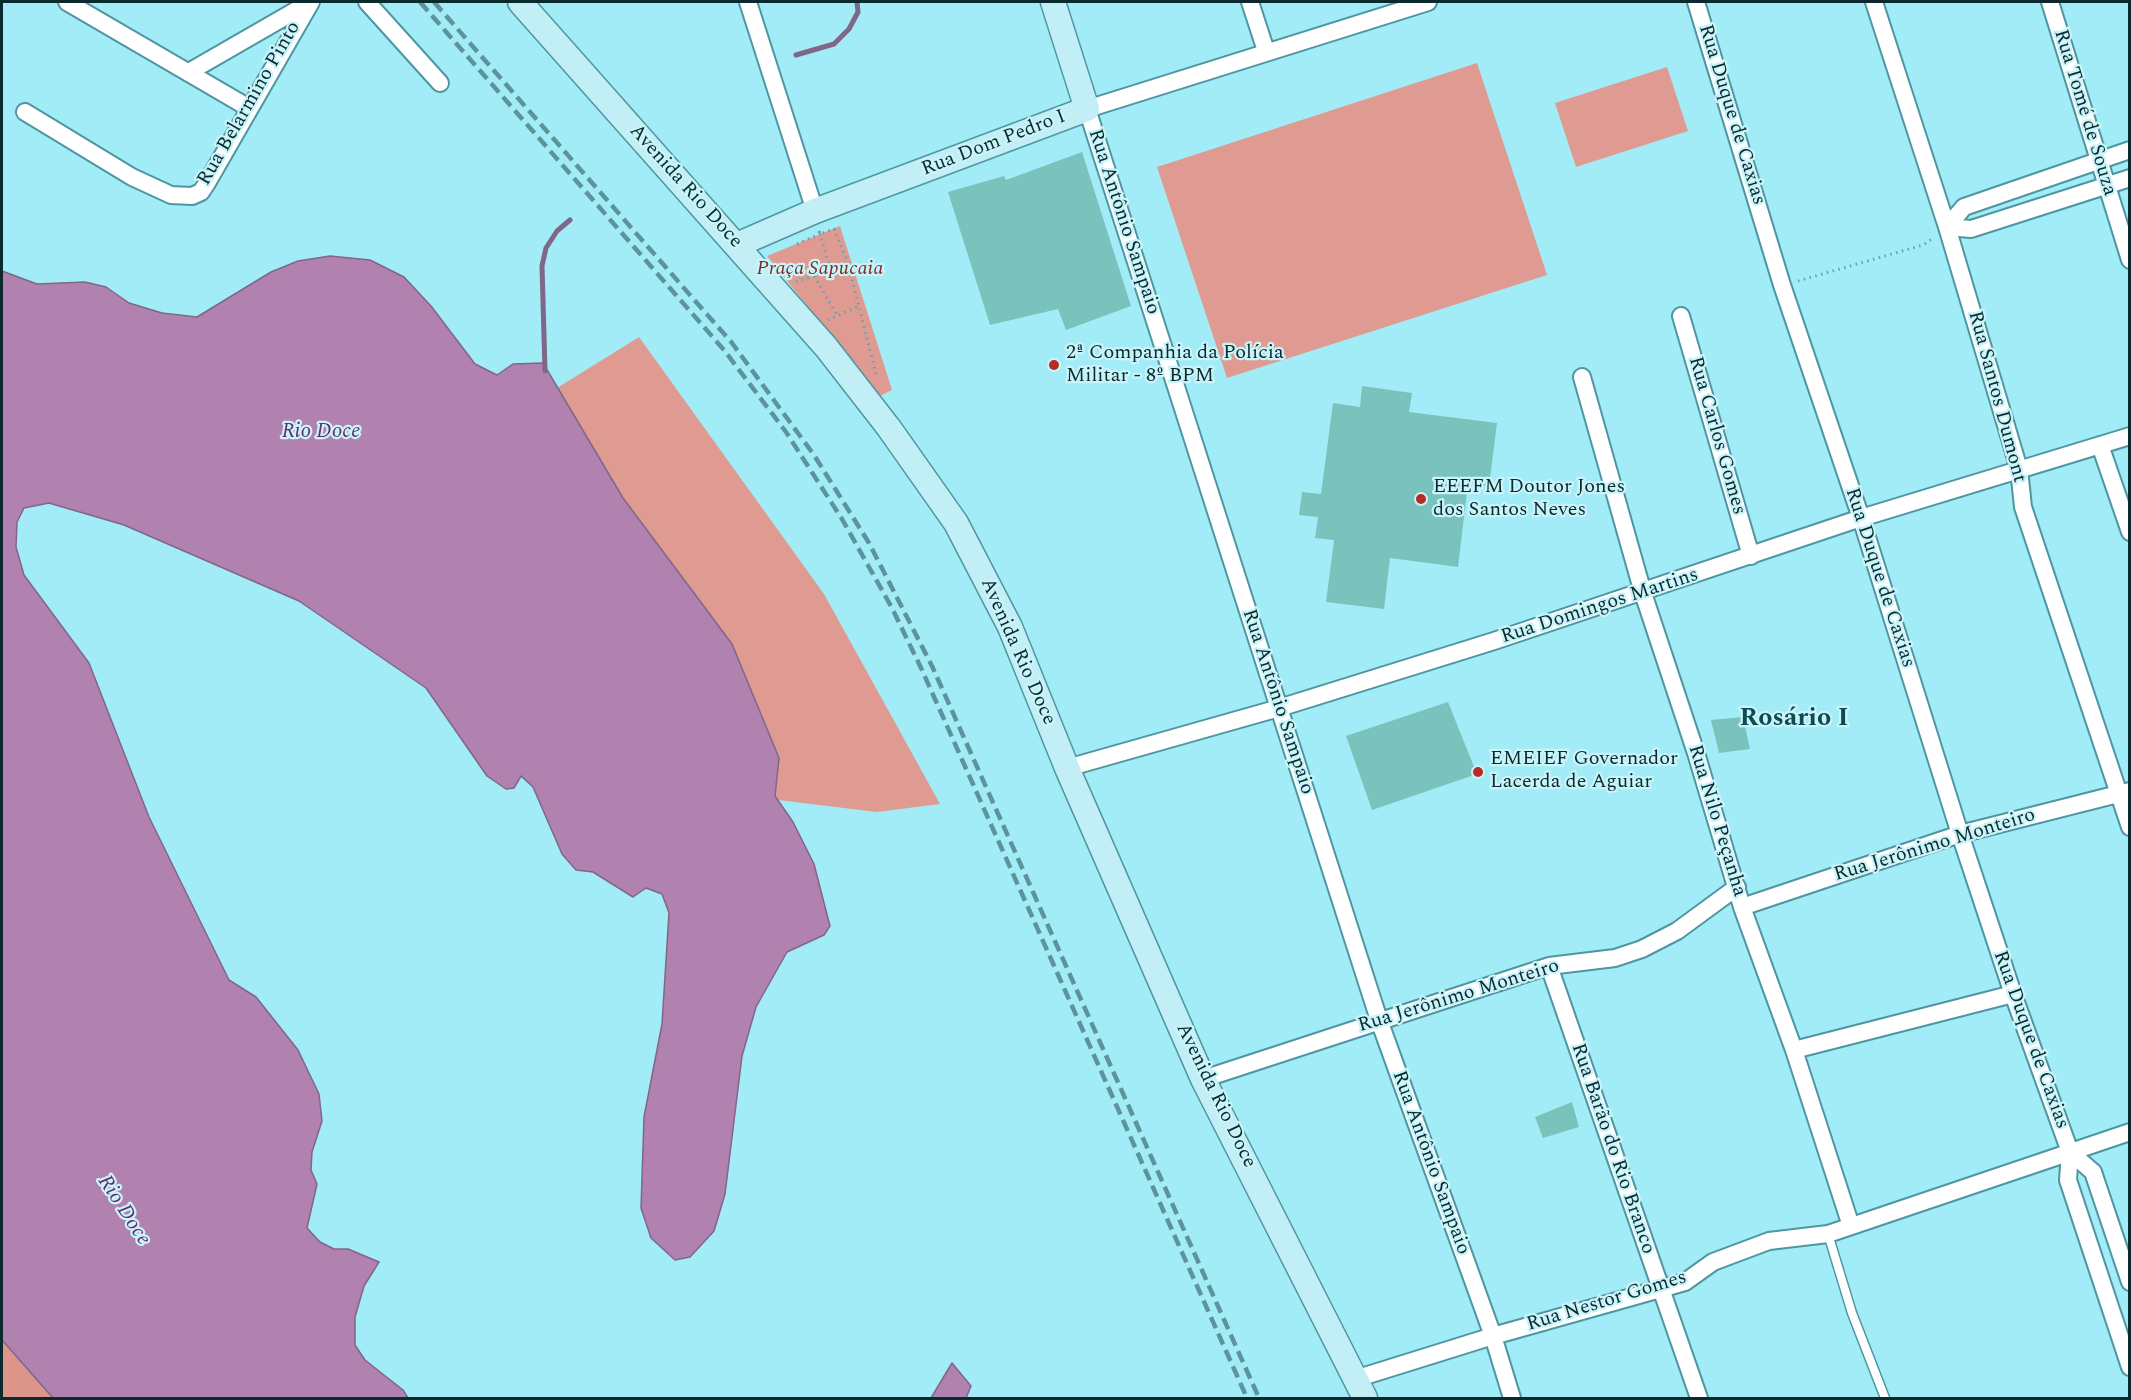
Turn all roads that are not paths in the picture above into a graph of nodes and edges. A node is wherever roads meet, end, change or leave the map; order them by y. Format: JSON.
{"nodes":[{"id":1,"x":68,"y":2,"type":"edge"},
{"id":2,"x":367,"y":2,"type":"edge"},
{"id":3,"x":520,"y":2,"type":"edge"},
{"id":4,"x":748,"y":2,"type":"edge"},
{"id":5,"x":1053,"y":2,"type":"edge"},
{"id":6,"x":1250,"y":2,"type":"edge"},
{"id":7,"x":1428,"y":2,"type":"edge"},
{"id":8,"x":1696,"y":2,"type":"edge"},
{"id":9,"x":1874,"y":2,"type":"edge"},
{"id":10,"x":2049,"y":2,"type":"edge"},
{"id":11,"x":309,"y":3,"type":"edge"},
{"id":12,"x":1266,"y":51,"type":"junction"},
{"id":13,"x":189,"y":72,"type":"junction"},
{"id":14,"x":441,"y":83,"type":"dead end"},
{"id":15,"x":249,"y":108,"type":"junction"},
{"id":16,"x":1087,"y":109,"type":"junction"},
{"id":17,"x":25,"y":112,"type":"dead end"},
{"id":18,"x":2130,"y":150,"type":"edge"},
{"id":19,"x":2098,"y":161,"type":"junction"},
{"id":20,"x":2130,"y":178,"type":"edge"},
{"id":21,"x":2106,"y":186,"type":"junction"},
{"id":22,"x":815,"y":210,"type":"junction"},
{"id":23,"x":1947,"y":227,"type":"junction"},
{"id":24,"x":736,"y":245,"type":"junction"},
{"id":25,"x":2130,"y":260,"type":"edge"},
{"id":26,"x":1681,"y":316,"type":"dead end"},
{"id":27,"x":1582,"y":377,"type":"dead end"},
{"id":28,"x":2130,"y":436,"type":"edge"},
{"id":29,"x":2100,"y":445,"type":"junction"},
{"id":30,"x":2019,"y":469,"type":"junction"},
{"id":31,"x":1861,"y":518,"type":"junction"},
{"id":32,"x":2130,"y":532,"type":"edge"},
{"id":33,"x":1751,"y":556,"type":"junction"},
{"id":34,"x":1643,"y":593,"type":"junction"},
{"id":35,"x":1279,"y":708,"type":"junction"},
{"id":36,"x":1067,"y":768,"type":"junction"},
{"id":37,"x":2124,"y":793,"type":"edge"},
{"id":38,"x":2130,"y":827,"type":"edge"},
{"id":39,"x":1960,"y":834,"type":"junction"},
{"id":40,"x":1737,"y":887,"type":"junction"},
{"id":41,"x":1742,"y":907,"type":"junction"},
{"id":42,"x":1549,"y":966,"type":"junction"},
{"id":43,"x":2013,"y":994,"type":"junction"},
{"id":44,"x":1379,"y":1020,"type":"junction"},
{"id":45,"x":1794,"y":1050,"type":"junction"},
{"id":46,"x":1203,"y":1079,"type":"junction"},
{"id":47,"x":2130,"y":1132,"type":"edge"},
{"id":48,"x":2070,"y":1152,"type":"junction"},
{"id":49,"x":1851,"y":1226,"type":"junction"},
{"id":50,"x":1828,"y":1234,"type":"junction"},
{"id":51,"x":2130,"y":1282,"type":"edge"},
{"id":52,"x":1660,"y":1289,"type":"junction"},
{"id":53,"x":1493,"y":1336,"type":"junction"},
{"id":54,"x":2130,"y":1367,"type":"edge"},
{"id":55,"x":1360,"y":1389,"type":"edge"},
{"id":56,"x":1512,"y":1398,"type":"edge"},
{"id":57,"x":1699,"y":1398,"type":"edge"},
{"id":58,"x":1886,"y":1398,"type":"edge"}],
"edges":[{"from":1,"to":13,"type":"street"},
{"from":2,"to":14,"type":"street"},
{"from":3,"to":24,"type":"street","name":"Avenida Rio Doce"},
{"from":4,"to":22,"type":"street"},
{"from":5,"to":16,"type":"street","name":"Rua Antônio Sampaio"},
{"from":6,"to":12,"type":"street"},
{"from":7,"to":12,"type":"street","name":"Rua Dom Pedro I"},
{"from":8,"to":31,"type":"street","name":"Rua Duque de Caxias"},
{"from":9,"to":23,"type":"street","name":"Rua Santos Dumont"},
{"from":10,"to":19,"type":"street","name":"Rua Tomé de Souza"},
{"from":11,"to":13,"type":"street"},
{"from":11,"to":15,"type":"street","name":"Rua Belarmino Pinto"},
{"from":12,"to":16,"type":"street","name":"Rua Dom Pedro I"},
{"from":13,"to":15,"type":"street"},
{"from":15,"to":17,"type":"street","name":"Rua Belarmino Pinto"},
{"from":16,"to":22,"type":"street","name":"Rua Dom Pedro I"},
{"from":16,"to":35,"type":"street","name":"Rua Antônio Sampaio"},
{"from":18,"to":19,"type":"street"},
{"from":19,"to":21,"type":"street","name":"Rua Tomé de Souza"},
{"from":19,"to":23,"type":"street"},
{"from":20,"to":21,"type":"street"},
{"from":21,"to":23,"type":"street"},
{"from":21,"to":25,"type":"street","name":"Rua Tomé de Souza"},
{"from":22,"to":24,"type":"street","name":"Rua Dom Pedro I"},
{"from":23,"to":30,"type":"street","name":"Rua Santos Dumont"},
{"from":24,"to":36,"type":"street","name":"Avenida Rio Doce"},
{"from":26,"to":33,"type":"street","name":"Rua Carlos Gomes"},
{"from":27,"to":34,"type":"street","name":"Rua Nilo Peçanha"},
{"from":28,"to":29,"type":"street","name":"Rua Domingos Martins"},
{"from":29,"to":30,"type":"street","name":"Rua Domingos Martins"},
{"from":29,"to":32,"type":"street"},
{"from":30,"to":31,"type":"street","name":"Rua Domingos Martins"},
{"from":30,"to":37,"type":"street","name":"Rua Santos Dumont"},
{"from":31,"to":33,"type":"street","name":"Rua Domingos Martins"},
{"from":31,"to":39,"type":"street","name":"Rua Duque de Caxias"},
{"from":33,"to":34,"type":"street","name":"Rua Domingos Martins"},
{"from":34,"to":35,"type":"street","name":"Rua Domingos Martins"},
{"from":34,"to":40,"type":"street","name":"Rua Nilo Peçanha"},
{"from":35,"to":36,"type":"street","name":"Rua Domingos Martins"},
{"from":35,"to":44,"type":"street","name":"Rua Antônio Sampaio"},
{"from":36,"to":46,"type":"street","name":"Avenida Rio Doce"},
{"from":37,"to":38,"type":"street","name":"Rua Santos Dumont"},
{"from":37,"to":39,"type":"street","name":"Rua Jerônimo Monteiro"},
{"from":39,"to":41,"type":"street","name":"Rua Jerônimo Monteiro"},
{"from":39,"to":43,"type":"street","name":"Rua Duque de Caxias"},
{"from":40,"to":41,"type":"street","name":"Rua Nilo Peçanha"},
{"from":40,"to":42,"type":"street","name":"Rua Jerônimo Monteiro"},
{"from":41,"to":45,"type":"street","name":"Rua Nilo Peçanha"},
{"from":42,"to":44,"type":"street","name":"Rua Jerônimo Monteiro"},
{"from":42,"to":52,"type":"street","name":"Rua Barão do Rio Branco"},
{"from":43,"to":45,"type":"street"},
{"from":43,"to":48,"type":"street","name":"Rua Duque de Caxias"},
{"from":44,"to":46,"type":"street","name":"Rua Jerônimo Monteiro"},
{"from":44,"to":53,"type":"street","name":"Rua Antônio Sampaio"},
{"from":45,"to":49,"type":"street","name":"Rua Nilo Peçanha"},
{"from":46,"to":55,"type":"street","name":"Avenida Rio Doce"},
{"from":47,"to":48,"type":"street","name":"Rua Nestor Gomes"},
{"from":48,"to":49,"type":"street","name":"Rua Nestor Gomes"},
{"from":48,"to":51,"type":"street","name":"Rua Duque de Caxias"},
{"from":48,"to":54,"type":"street","name":"Rua Duque de Caxias"},
{"from":49,"to":50,"type":"street","name":"Rua Nestor Gomes"},
{"from":50,"to":52,"type":"street","name":"Rua Nestor Gomes"},
{"from":50,"to":58,"type":"lane"},
{"from":52,"to":53,"type":"street","name":"Rua Nestor Gomes"},
{"from":52,"to":57,"type":"street","name":"Rua Barão do Rio Branco"},
{"from":53,"to":55,"type":"street","name":"Rua Nestor Gomes"},
{"from":53,"to":56,"type":"street","name":"Rua Antônio Sampaio"}]}
